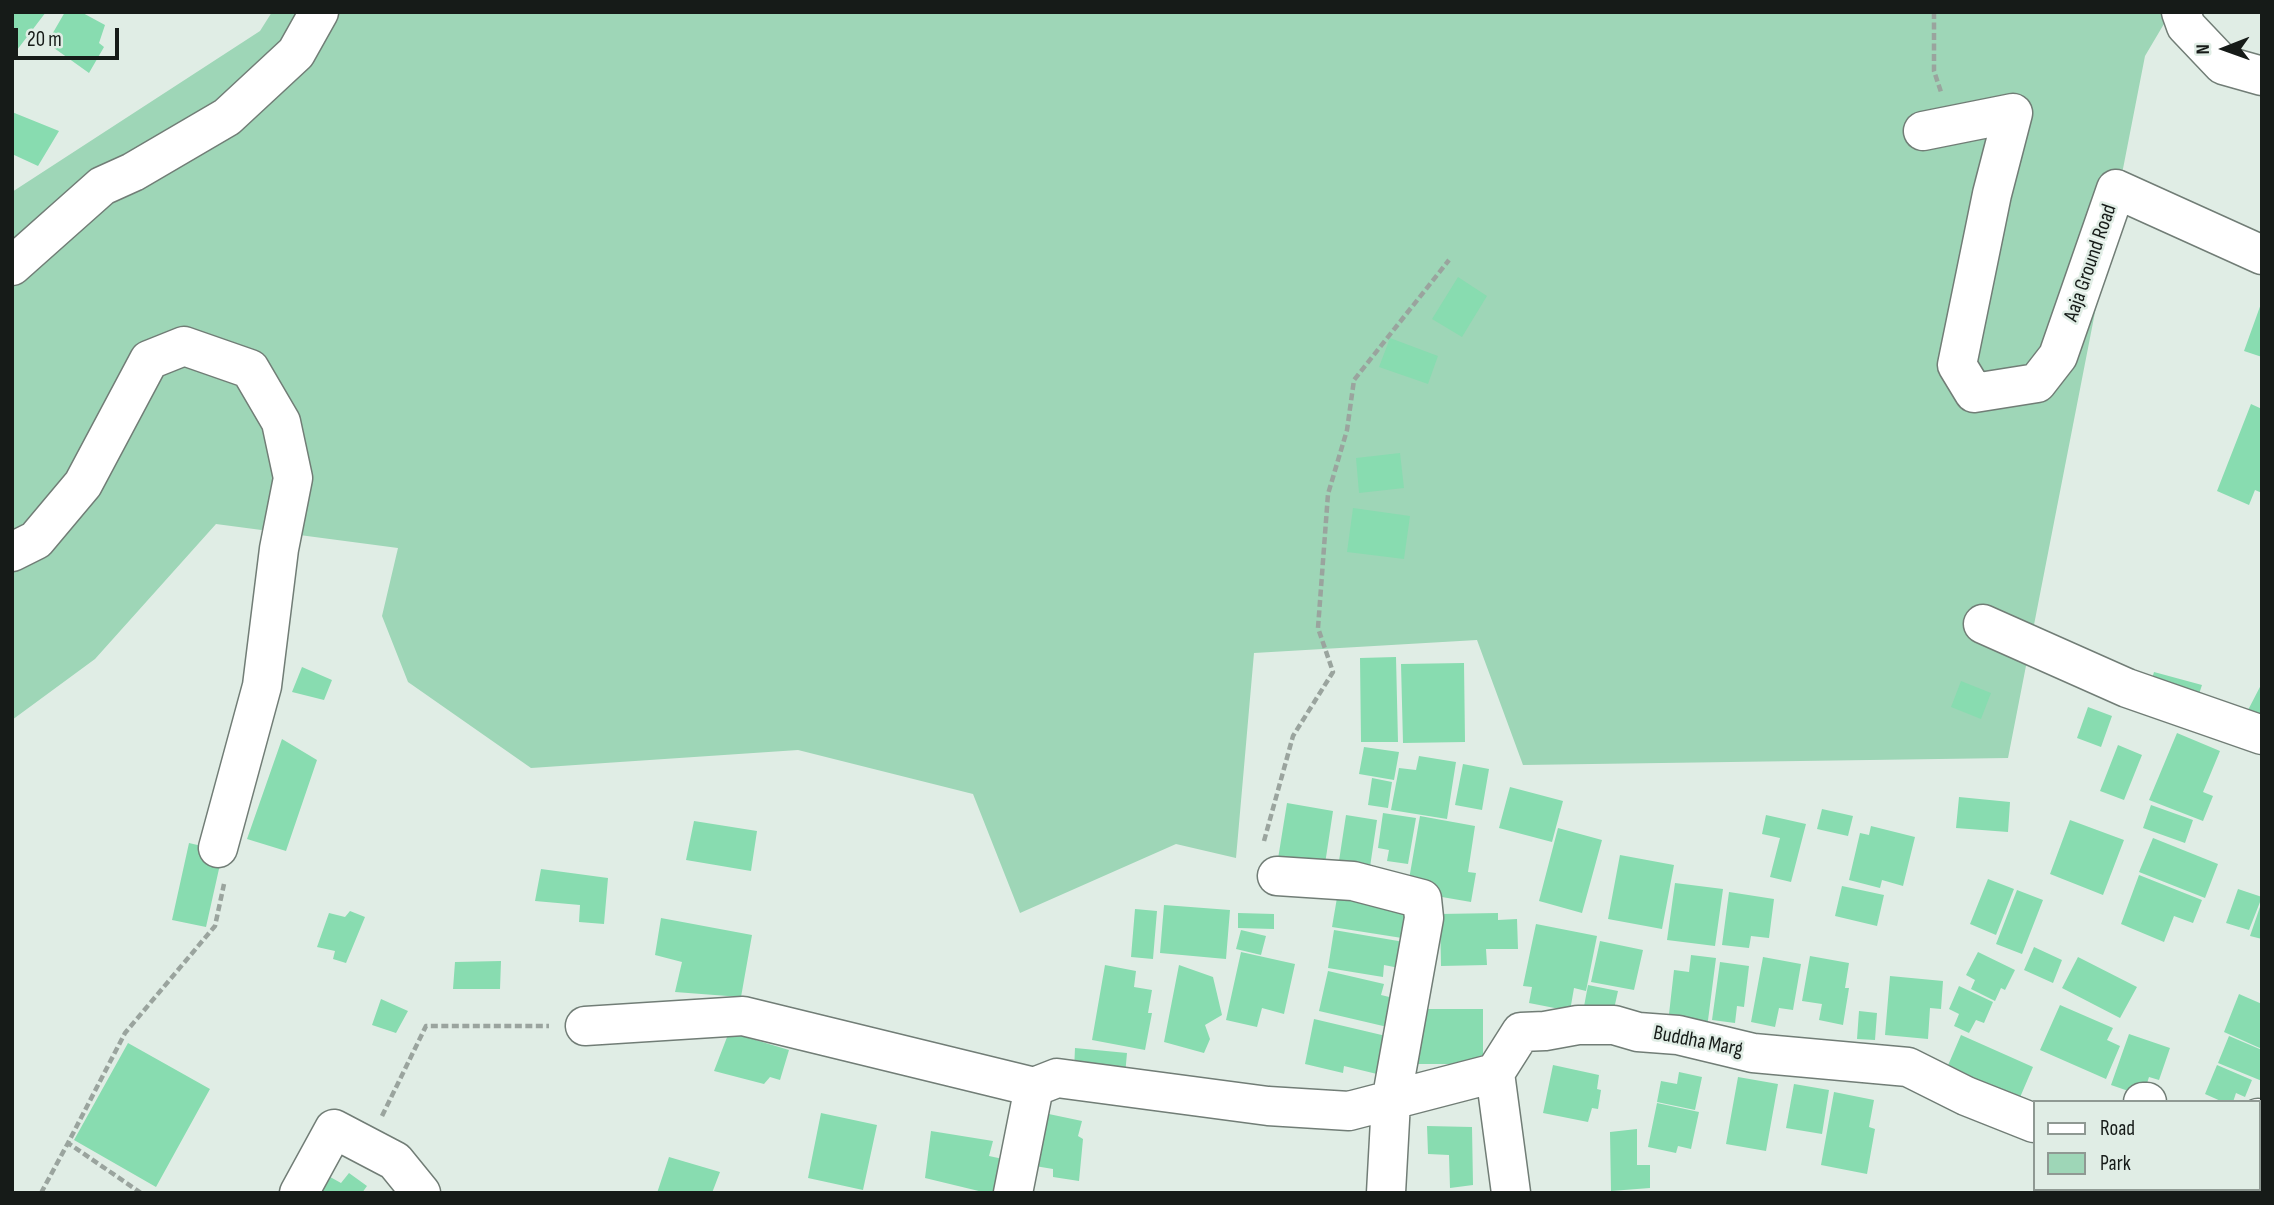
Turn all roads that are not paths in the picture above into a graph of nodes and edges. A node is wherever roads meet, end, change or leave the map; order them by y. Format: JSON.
{"nodes":[{"id":1,"x":319,"y":12,"type":"edge"},
{"id":2,"x":2180,"y":12,"type":"edge"},
{"id":3,"x":2262,"y":76,"type":"edge"},
{"id":4,"x":1923,"y":131,"type":"dead end"},
{"id":5,"x":2262,"y":256,"type":"edge"},
{"id":6,"x":12,"y":266,"type":"edge"},
{"id":7,"x":12,"y":552,"type":"edge"},
{"id":8,"x":1983,"y":624,"type":"dead end"},
{"id":9,"x":2262,"y":736,"type":"edge"},
{"id":10,"x":219,"y":844,"type":"road end"},
{"id":11,"x":1277,"y":876,"type":"road end"},
{"id":12,"x":585,"y":1026,"type":"road end"},
{"id":13,"x":1495,"y":1073,"type":"junction"},
{"id":14,"x":1034,"y":1087,"type":"junction"},
{"id":15,"x":1391,"y":1102,"type":"junction"},
{"id":16,"x":2032,"y":1122,"type":"edge"},
{"id":17,"x":299,"y":1193,"type":"edge"},
{"id":18,"x":421,"y":1193,"type":"edge"},
{"id":19,"x":1013,"y":1193,"type":"edge"},
{"id":20,"x":1386,"y":1193,"type":"edge"},
{"id":21,"x":1511,"y":1193,"type":"edge"}],
"edges":[{"from":1,"to":6,"type":"street"},
{"from":2,"to":3,"type":"street"},
{"from":4,"to":5,"type":"street","name":"Aaja Ground Road"},
{"from":7,"to":10,"type":"street"},
{"from":8,"to":9,"type":"street"},
{"from":11,"to":15,"type":"street"},
{"from":12,"to":14,"type":"street"},
{"from":13,"to":15,"type":"street"},
{"from":13,"to":16,"type":"street","name":"Buddha Marg"},
{"from":13,"to":21,"type":"street"},
{"from":14,"to":15,"type":"street"},
{"from":14,"to":19,"type":"street"},
{"from":15,"to":20,"type":"street"},
{"from":17,"to":18,"type":"street"}]}
